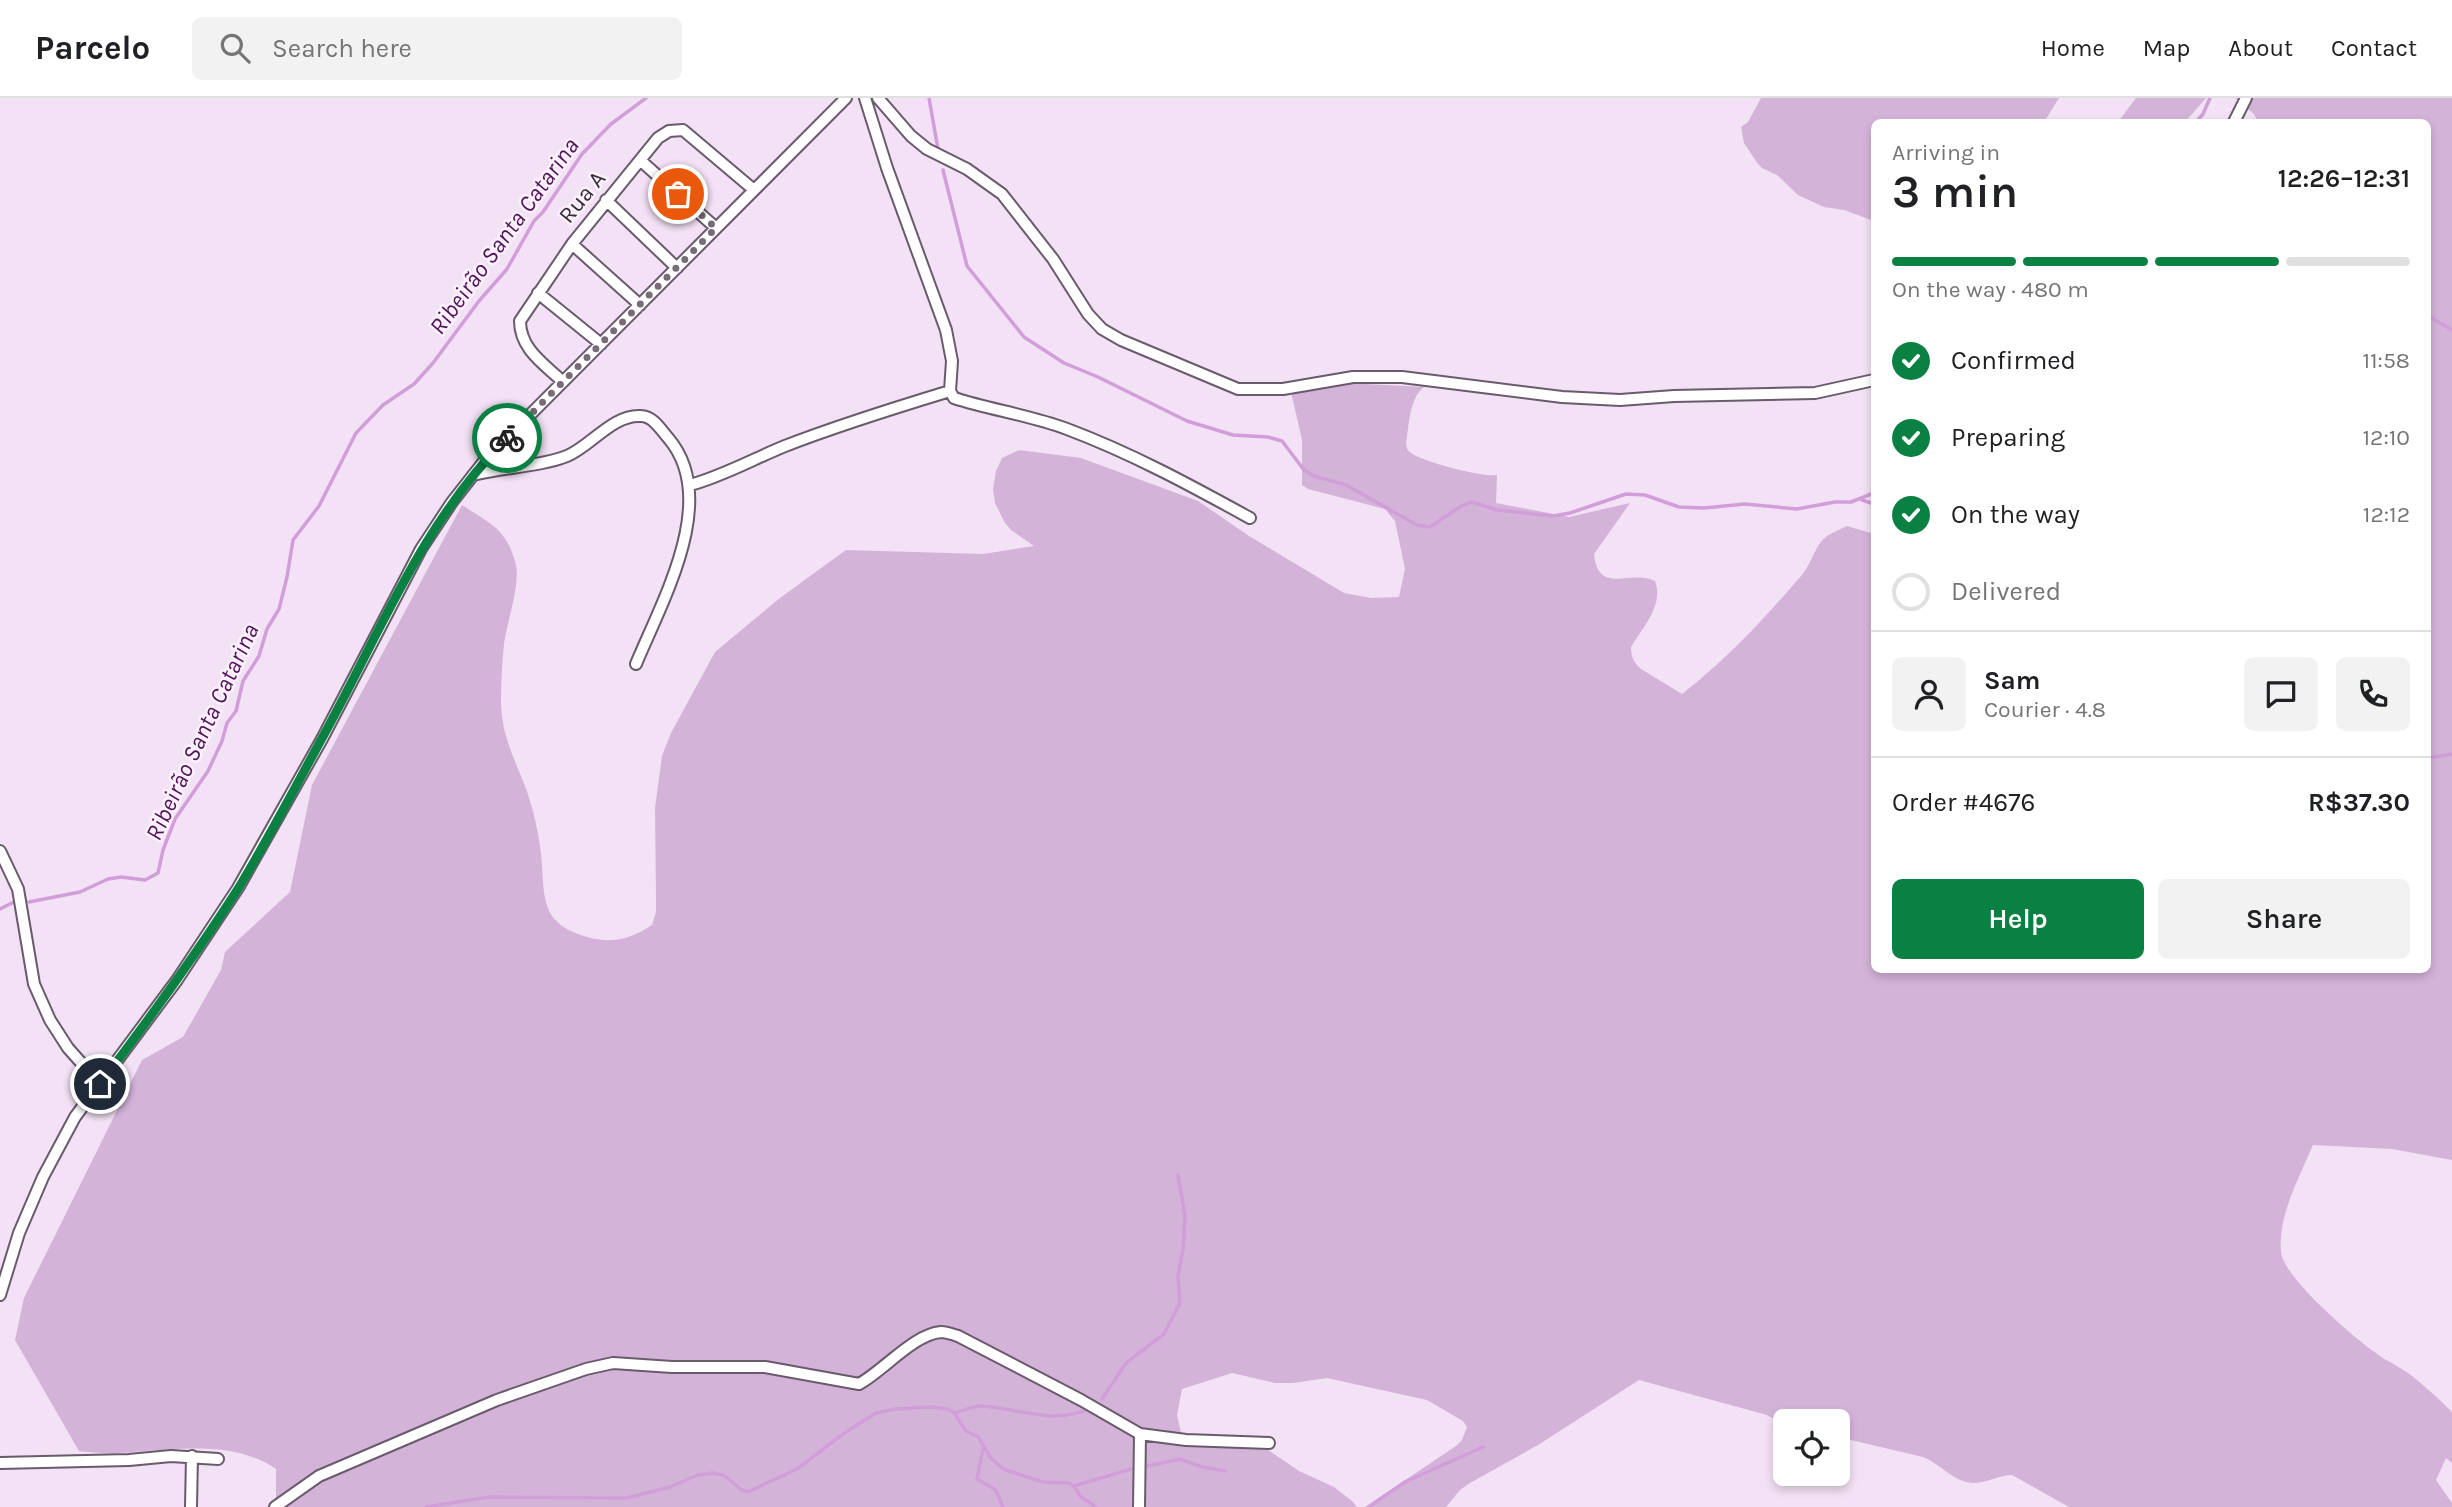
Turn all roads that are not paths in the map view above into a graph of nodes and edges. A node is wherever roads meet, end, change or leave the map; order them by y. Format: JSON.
{"nodes":[{"id":1,"x":846,"y":98,"type":"edge"},
{"id":2,"x":865,"y":98,"type":"edge"},
{"id":3,"x":878,"y":98,"type":"edge"},
{"id":4,"x":2246,"y":98,"type":"edge"},
{"id":5,"x":2236,"y":119,"type":"edge"},
{"id":6,"x":640,"y":160,"type":"junction"},
{"id":7,"x":754,"y":190,"type":"junction"},
{"id":8,"x":606,"y":200,"type":"junction"},
{"id":9,"x":716,"y":228,"type":"junction"},
{"id":10,"x":572,"y":244,"type":"junction"},
{"id":11,"x":677,"y":268,"type":"junction"},
{"id":12,"x":538,"y":293,"type":"junction"},
{"id":13,"x":640,"y":305,"type":"junction"},
{"id":14,"x":601,"y":344,"type":"junction"},
{"id":15,"x":1871,"y":381,"type":"edge"},
{"id":16,"x":563,"y":382,"type":"junction"},
{"id":17,"x":950,"y":391,"type":"junction"},
{"id":18,"x":473,"y":475,"type":"junction"},
{"id":19,"x":690,"y":485,"type":"junction"},
{"id":20,"x":1250,"y":518,"type":"dead end"},
{"id":21,"x":636,"y":664,"type":"dead end"},
{"id":22,"x":0,"y":851,"type":"edge"},
{"id":23,"x":100,"y":1084,"type":"junction"},
{"id":24,"x":0,"y":1295,"type":"edge"},
{"id":25,"x":1140,"y":1434,"type":"junction"},
{"id":26,"x":1269,"y":1443,"type":"dead end"},
{"id":27,"x":192,"y":1456,"type":"junction"},
{"id":28,"x":218,"y":1459,"type":"dead end"},
{"id":29,"x":0,"y":1462,"type":"edge"},
{"id":30,"x":191,"y":1507,"type":"edge"},
{"id":31,"x":275,"y":1507,"type":"edge"},
{"id":32,"x":1139,"y":1507,"type":"edge"}],
"edges":[{"from":1,"to":7,"type":"street"},
{"from":2,"to":17,"type":"street"},
{"from":3,"to":15,"type":"street"},
{"from":4,"to":5,"type":"street"},
{"from":6,"to":7,"type":"street","name":"Rua A"},
{"from":6,"to":8,"type":"street","name":"Rua A"},
{"from":6,"to":9,"type":"street"},
{"from":7,"to":9,"type":"street"},
{"from":8,"to":10,"type":"street","name":"Rua A"},
{"from":8,"to":11,"type":"street"},
{"from":9,"to":11,"type":"street"},
{"from":10,"to":12,"type":"street","name":"Rua A"},
{"from":10,"to":13,"type":"street"},
{"from":11,"to":13,"type":"street"},
{"from":12,"to":14,"type":"street"},
{"from":12,"to":16,"type":"street","name":"Rua A"},
{"from":13,"to":14,"type":"street"},
{"from":14,"to":16,"type":"street"},
{"from":16,"to":18,"type":"street"},
{"from":17,"to":19,"type":"street"},
{"from":17,"to":20,"type":"street"},
{"from":18,"to":19,"type":"street"},
{"from":18,"to":23,"type":"street"},
{"from":19,"to":21,"type":"street"},
{"from":22,"to":23,"type":"street"},
{"from":23,"to":24,"type":"street"},
{"from":25,"to":26,"type":"street"},
{"from":25,"to":31,"type":"street"},
{"from":25,"to":32,"type":"street"},
{"from":27,"to":28,"type":"street"},
{"from":27,"to":29,"type":"street"},
{"from":27,"to":30,"type":"street"}]}
